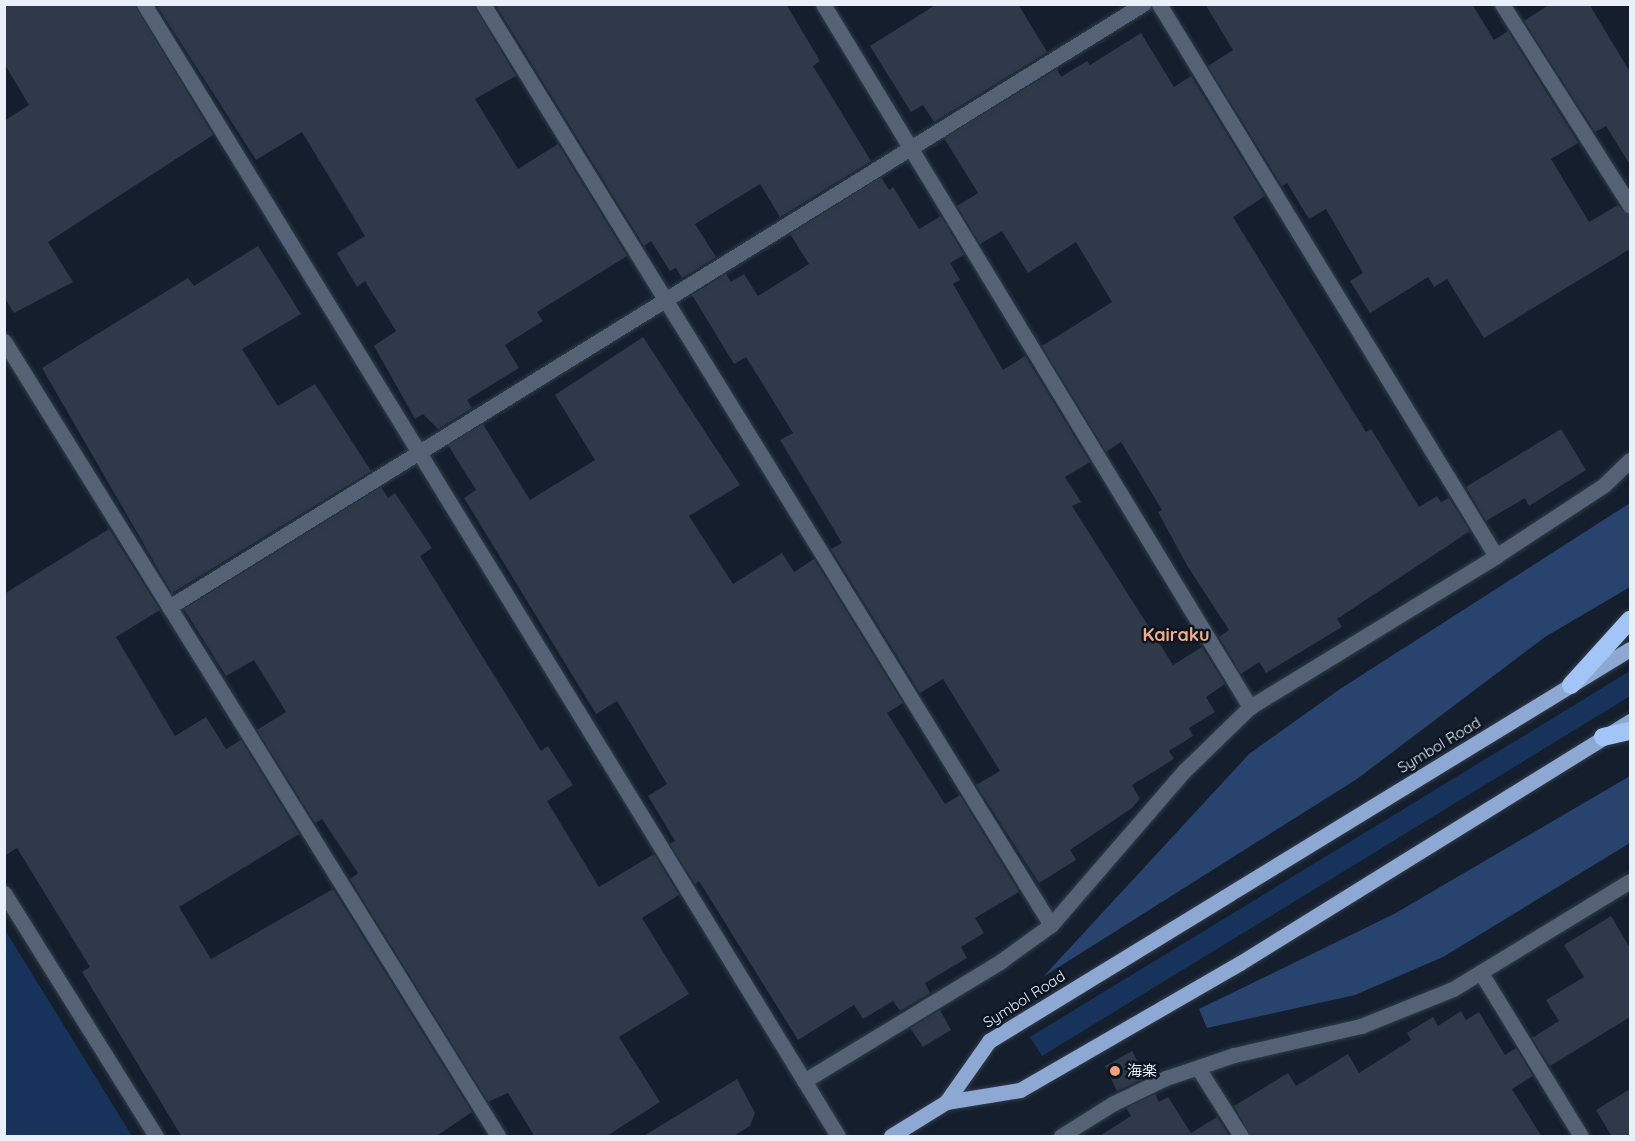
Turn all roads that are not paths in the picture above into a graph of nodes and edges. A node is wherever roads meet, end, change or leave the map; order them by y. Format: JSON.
{"nodes":[{"id":1,"x":144,"y":4,"type":"edge"},
{"id":2,"x":483,"y":4,"type":"edge"},
{"id":3,"x":823,"y":4,"type":"edge"},
{"id":4,"x":1143,"y":4,"type":"edge"},
{"id":5,"x":1159,"y":4,"type":"edge"},
{"id":6,"x":1502,"y":4,"type":"edge"},
{"id":7,"x":912,"y":148,"type":"junction"},
{"id":8,"x":1630,"y":206,"type":"edge"},
{"id":9,"x":663,"y":301,"type":"junction"},
{"id":10,"x":4,"y":341,"type":"edge"},
{"id":11,"x":418,"y":453,"type":"junction"},
{"id":12,"x":1630,"y":460,"type":"edge"},
{"id":13,"x":1496,"y":556,"type":"junction"},
{"id":14,"x":169,"y":607,"type":"junction"},
{"id":15,"x":1630,"y":620,"type":"edge"},
{"id":16,"x":1630,"y":650,"type":"edge"},
{"id":17,"x":1571,"y":685,"type":"junction"},
{"id":18,"x":1250,"y":707,"type":"junction"},
{"id":19,"x":1630,"y":721,"type":"edge"},
{"id":20,"x":1630,"y":731,"type":"edge"},
{"id":21,"x":1603,"y":737,"type":"junction"},
{"id":22,"x":1630,"y":881,"type":"edge"},
{"id":23,"x":4,"y":893,"type":"edge"},
{"id":24,"x":1051,"y":925,"type":"junction"},
{"id":25,"x":1481,"y":974,"type":"junction"},
{"id":26,"x":1198,"y":1068,"type":"junction"},
{"id":27,"x":804,"y":1081,"type":"junction"},
{"id":28,"x":946,"y":1102,"type":"junction"},
{"id":29,"x":897,"y":1135,"type":"edge"},
{"id":30,"x":156,"y":1137,"type":"edge"},
{"id":31,"x":498,"y":1137,"type":"edge"},
{"id":32,"x":838,"y":1137,"type":"edge"},
{"id":33,"x":1061,"y":1137,"type":"edge"},
{"id":34,"x":1240,"y":1137,"type":"edge"},
{"id":35,"x":1581,"y":1137,"type":"edge"}],
"edges":[{"from":1,"to":11,"type":"street"},
{"from":2,"to":9,"type":"street"},
{"from":3,"to":7,"type":"street"},
{"from":4,"to":7,"type":"street"},
{"from":5,"to":13,"type":"street"},
{"from":6,"to":8,"type":"street"},
{"from":7,"to":9,"type":"street"},
{"from":7,"to":18,"type":"street"},
{"from":9,"to":11,"type":"street"},
{"from":9,"to":24,"type":"street"},
{"from":10,"to":14,"type":"street"},
{"from":11,"to":14,"type":"street"},
{"from":11,"to":27,"type":"street"},
{"from":12,"to":13,"type":"street"},
{"from":13,"to":18,"type":"street"},
{"from":14,"to":31,"type":"street"},
{"from":15,"to":17,"type":"highway"},
{"from":16,"to":17,"type":"main road","name":"Symbol Road"},
{"from":17,"to":28,"type":"main road","name":"Symbol Road"},
{"from":18,"to":24,"type":"street"},
{"from":19,"to":21,"type":"main road"},
{"from":20,"to":21,"type":"highway"},
{"from":21,"to":28,"type":"main road"},
{"from":22,"to":25,"type":"street"},
{"from":23,"to":30,"type":"street"},
{"from":24,"to":27,"type":"street"},
{"from":25,"to":26,"type":"street"},
{"from":25,"to":35,"type":"street"},
{"from":26,"to":33,"type":"street"},
{"from":26,"to":34,"type":"street"},
{"from":27,"to":32,"type":"street"},
{"from":28,"to":29,"type":"main road"}]}
